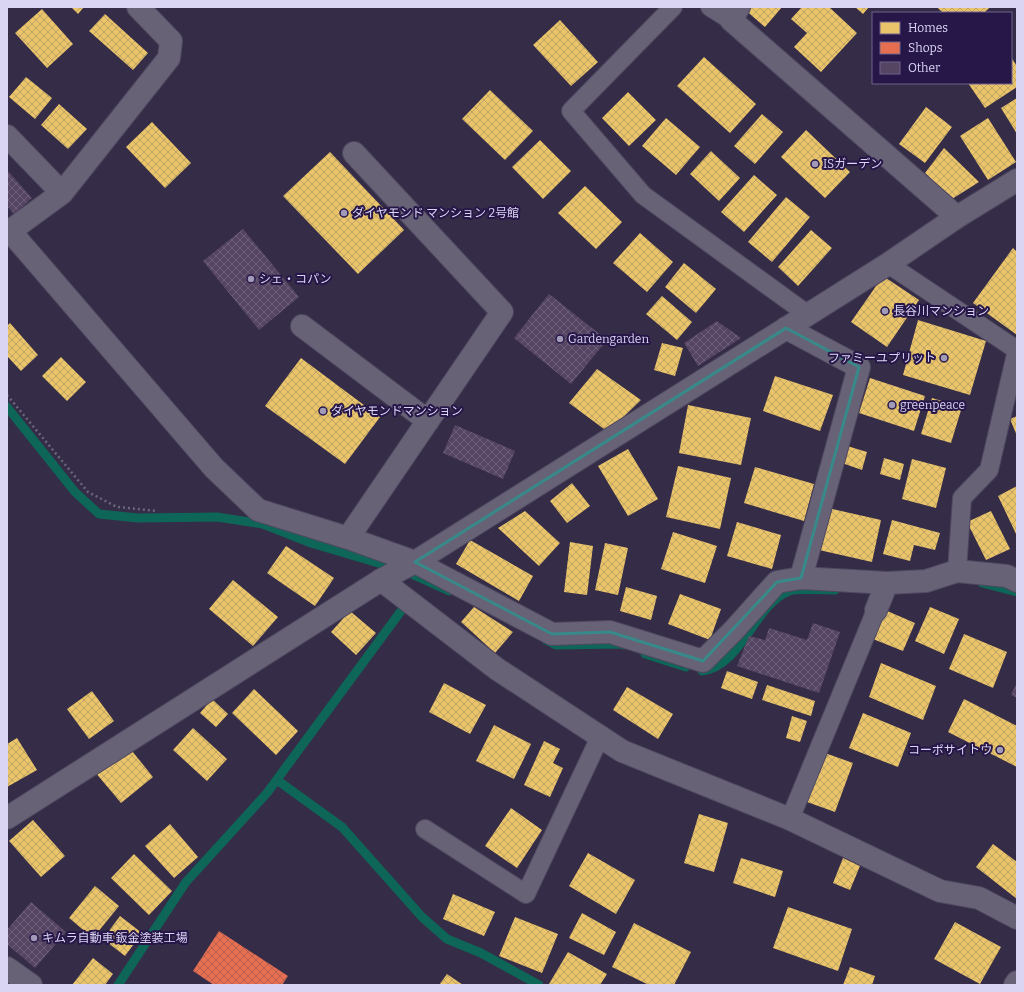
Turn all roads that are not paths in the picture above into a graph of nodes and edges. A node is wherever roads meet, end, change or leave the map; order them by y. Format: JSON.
{"nodes":[{"id":1,"x":138,"y":7,"type":"edge"},
{"id":2,"x":673,"y":7,"type":"edge"},
{"id":3,"x":710,"y":7,"type":"edge"},
{"id":4,"x":735,"y":13,"type":"edge"},
{"id":5,"x":7,"y":136,"type":"edge"},
{"id":6,"x":354,"y":153,"type":"dead end"},
{"id":7,"x":1017,"y":180,"type":"edge"},
{"id":8,"x":62,"y":193,"type":"junction"},
{"id":9,"x":957,"y":216,"type":"junction"},
{"id":10,"x":888,"y":264,"type":"junction"},
{"id":11,"x":807,"y":314,"type":"junction"},
{"id":12,"x":302,"y":326,"type":"dead end"},
{"id":13,"x":786,"y":328,"type":"junction"},
{"id":14,"x":428,"y":421,"type":"junction"},
{"id":15,"x":348,"y":538,"type":"junction"},
{"id":16,"x":414,"y":562,"type":"junction"},
{"id":17,"x":957,"y":571,"type":"junction"},
{"id":18,"x":801,"y":578,"type":"junction"},
{"id":19,"x":381,"y":580,"type":"junction"},
{"id":20,"x":1017,"y":581,"type":"edge"},
{"id":21,"x":886,"y":584,"type":"junction"},
{"id":22,"x":876,"y":610,"type":"joint"},
{"id":23,"x":600,"y":737,"type":"junction"},
{"id":24,"x":7,"y":818,"type":"edge"},
{"id":25,"x":790,"y":819,"type":"junction"},
{"id":26,"x":425,"y":829,"type":"dead end"},
{"id":27,"x":1017,"y":918,"type":"edge"},
{"id":28,"x":7,"y":968,"type":"edge"},
{"id":29,"x":1017,"y":982,"type":"edge"},
{"id":30,"x":31,"y":985,"type":"edge"},
{"id":31,"x":1015,"y":985,"type":"edge"}],
"edges":[{"from":1,"to":8,"type":"street"},
{"from":2,"to":11,"type":"lane"},
{"from":3,"to":4,"type":"lane"},
{"from":4,"to":9,"type":"street"},
{"from":5,"to":8,"type":"street"},
{"from":6,"to":14,"type":"street"},
{"from":7,"to":9,"type":"street"},
{"from":8,"to":15,"type":"street"},
{"from":9,"to":10,"type":"street"},
{"from":10,"to":11,"type":"street"},
{"from":10,"to":17,"type":"lane"},
{"from":11,"to":13,"type":"street"},
{"from":12,"to":14,"type":"street"},
{"from":13,"to":16,"type":"street"},
{"from":13,"to":18,"type":"street"},
{"from":14,"to":15,"type":"street"},
{"from":15,"to":16,"type":"street"},
{"from":16,"to":18,"type":"street"},
{"from":16,"to":19,"type":"street"},
{"from":17,"to":20,"type":"street"},
{"from":17,"to":21,"type":"street"},
{"from":18,"to":21,"type":"street"},
{"from":19,"to":23,"type":"street"},
{"from":19,"to":24,"type":"street"},
{"from":21,"to":22,"type":"street"},
{"from":22,"to":25,"type":"lane"},
{"from":23,"to":25,"type":"street"},
{"from":23,"to":26,"type":"lane"},
{"from":25,"to":27,"type":"street"},
{"from":28,"to":30,"type":"street"},
{"from":29,"to":31,"type":"street"}]}
